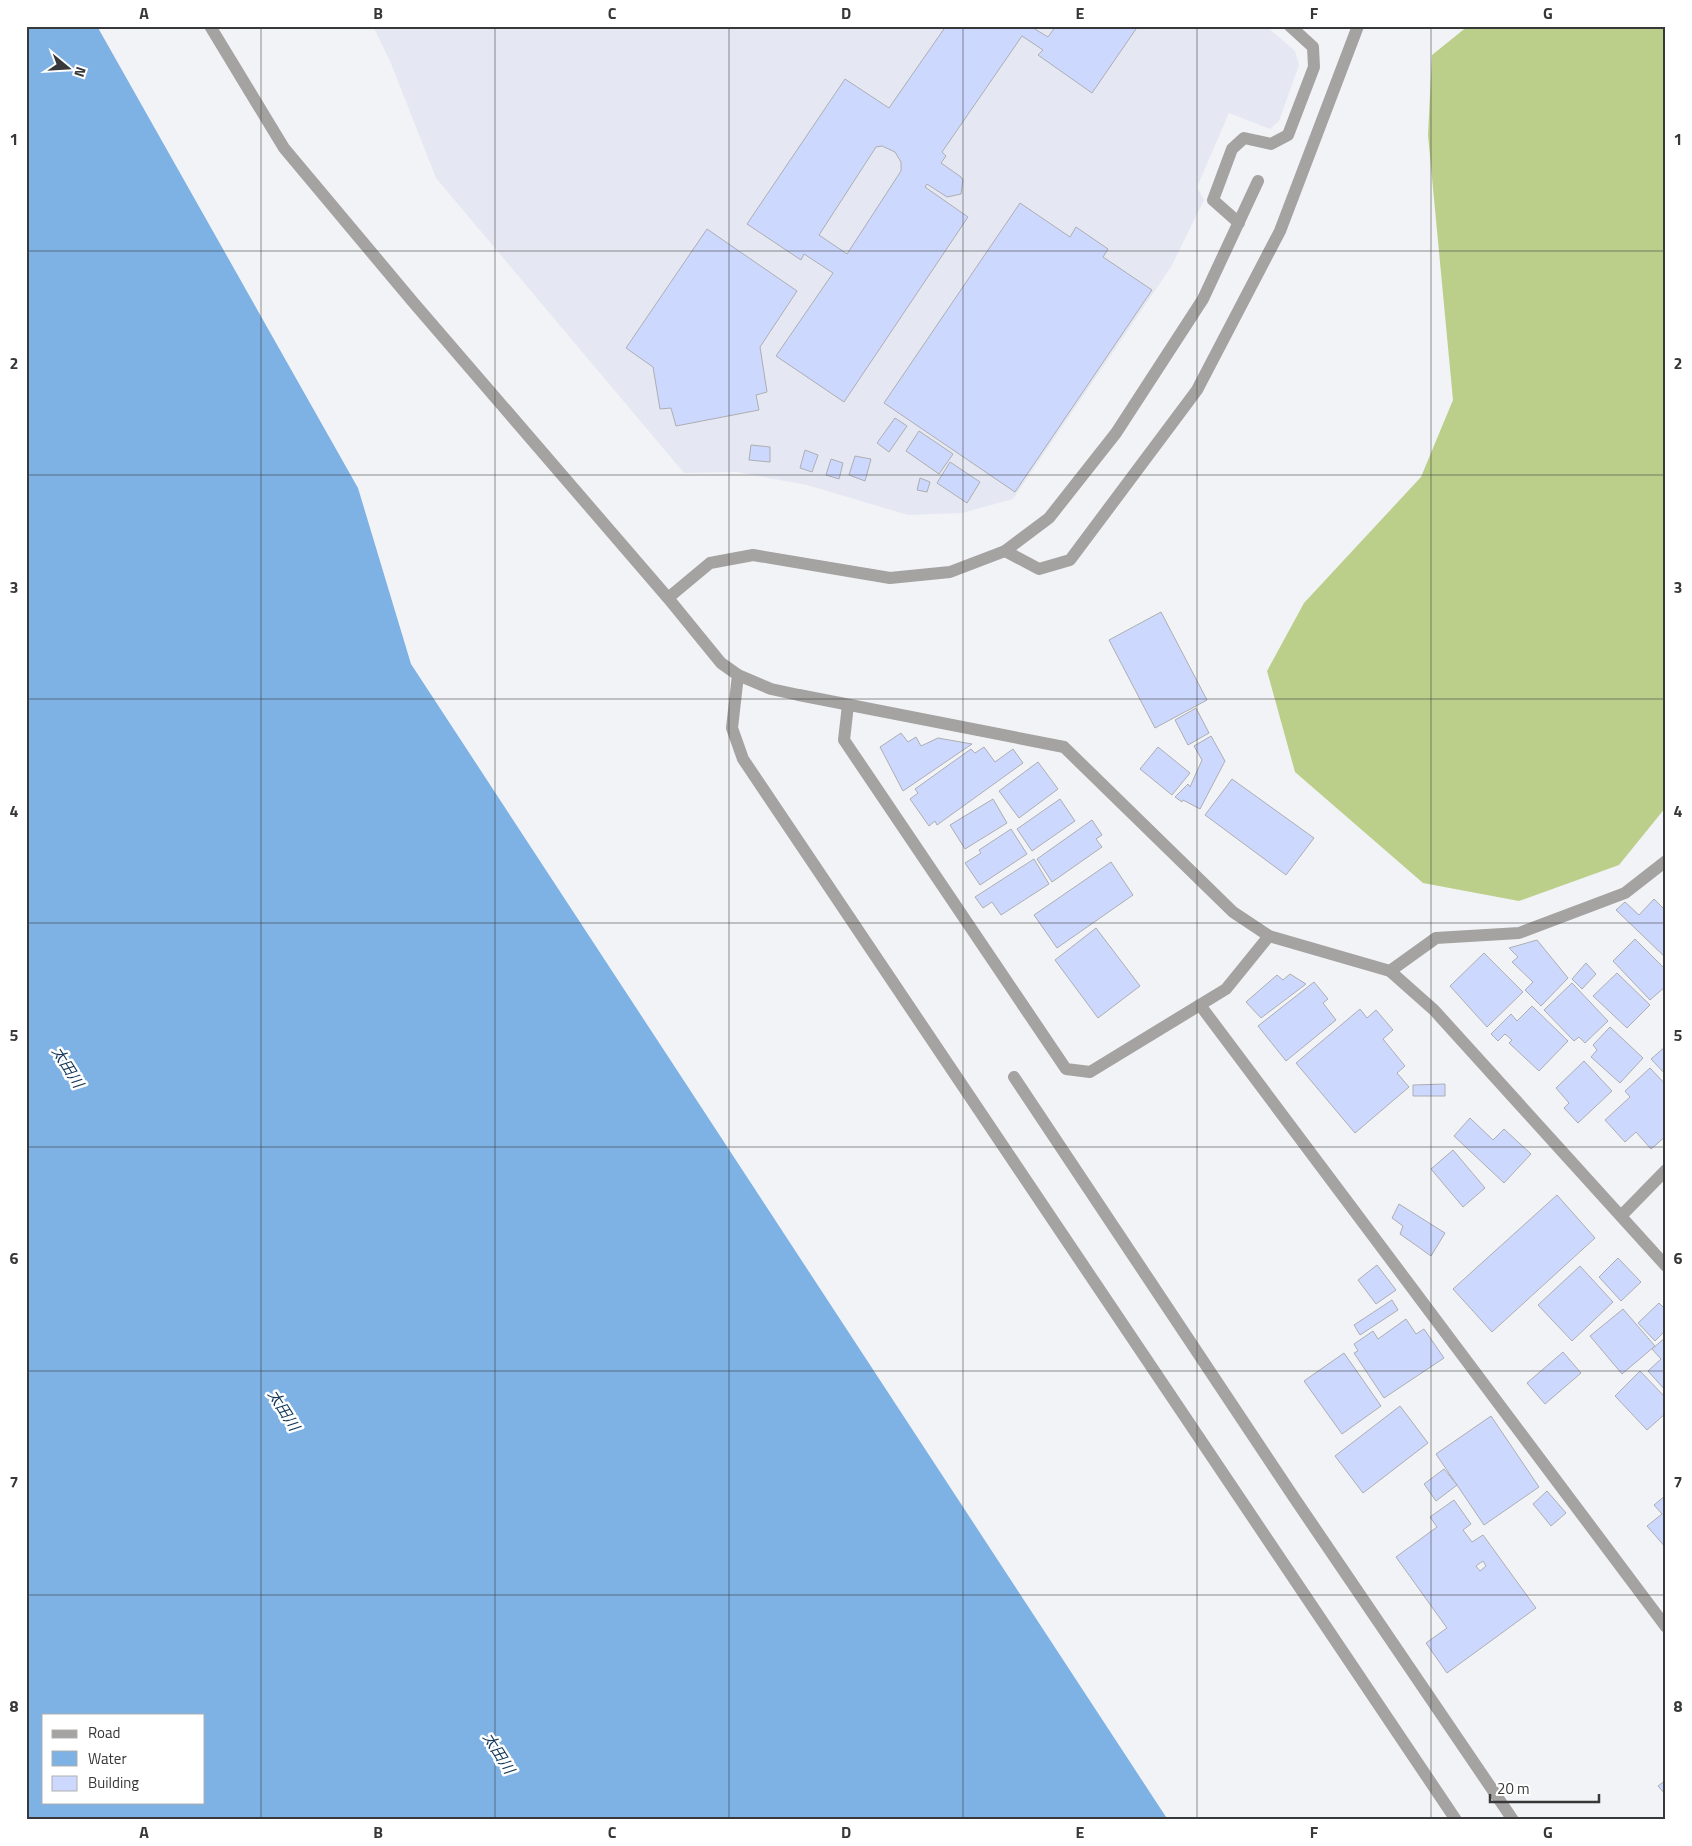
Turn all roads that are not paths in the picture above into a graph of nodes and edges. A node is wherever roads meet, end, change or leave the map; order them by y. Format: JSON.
{"nodes":[{"id":1,"x":210,"y":26,"type":"edge"},
{"id":2,"x":1290,"y":26,"type":"edge"},
{"id":3,"x":1358,"y":26,"type":"edge"},
{"id":4,"x":1258,"y":181,"type":"dead end"},
{"id":5,"x":1239,"y":222,"type":"junction"},
{"id":6,"x":1005,"y":551,"type":"junction"},
{"id":7,"x":668,"y":598,"type":"junction"},
{"id":8,"x":738,"y":675,"type":"junction"},
{"id":9,"x":848,"y":705,"type":"junction"},
{"id":10,"x":1666,"y":860,"type":"edge"},
{"id":11,"x":1269,"y":936,"type":"junction"},
{"id":12,"x":1390,"y":971,"type":"junction"},
{"id":13,"x":1200,"y":1005,"type":"junction"},
{"id":14,"x":1014,"y":1076,"type":"dead end"},
{"id":15,"x":1666,"y":1170,"type":"edge"},
{"id":16,"x":1621,"y":1216,"type":"junction"},
{"id":17,"x":1666,"y":1266,"type":"edge"},
{"id":18,"x":1666,"y":1627,"type":"edge"},
{"id":19,"x":1456,"y":1820,"type":"edge"},
{"id":20,"x":1513,"y":1820,"type":"edge"}],
"edges":[{"from":1,"to":7,"type":"street"},
{"from":2,"to":5,"type":"street"},
{"from":3,"to":6,"type":"street"},
{"from":4,"to":5,"type":"street"},
{"from":5,"to":6,"type":"street"},
{"from":6,"to":7,"type":"street"},
{"from":7,"to":8,"type":"street"},
{"from":8,"to":9,"type":"street"},
{"from":8,"to":19,"type":"street"},
{"from":9,"to":11,"type":"street"},
{"from":9,"to":13,"type":"street"},
{"from":10,"to":12,"type":"street"},
{"from":11,"to":12,"type":"street"},
{"from":11,"to":13,"type":"street"},
{"from":12,"to":16,"type":"street"},
{"from":13,"to":18,"type":"street"},
{"from":14,"to":20,"type":"street"},
{"from":15,"to":16,"type":"street"},
{"from":16,"to":17,"type":"street"}]}
